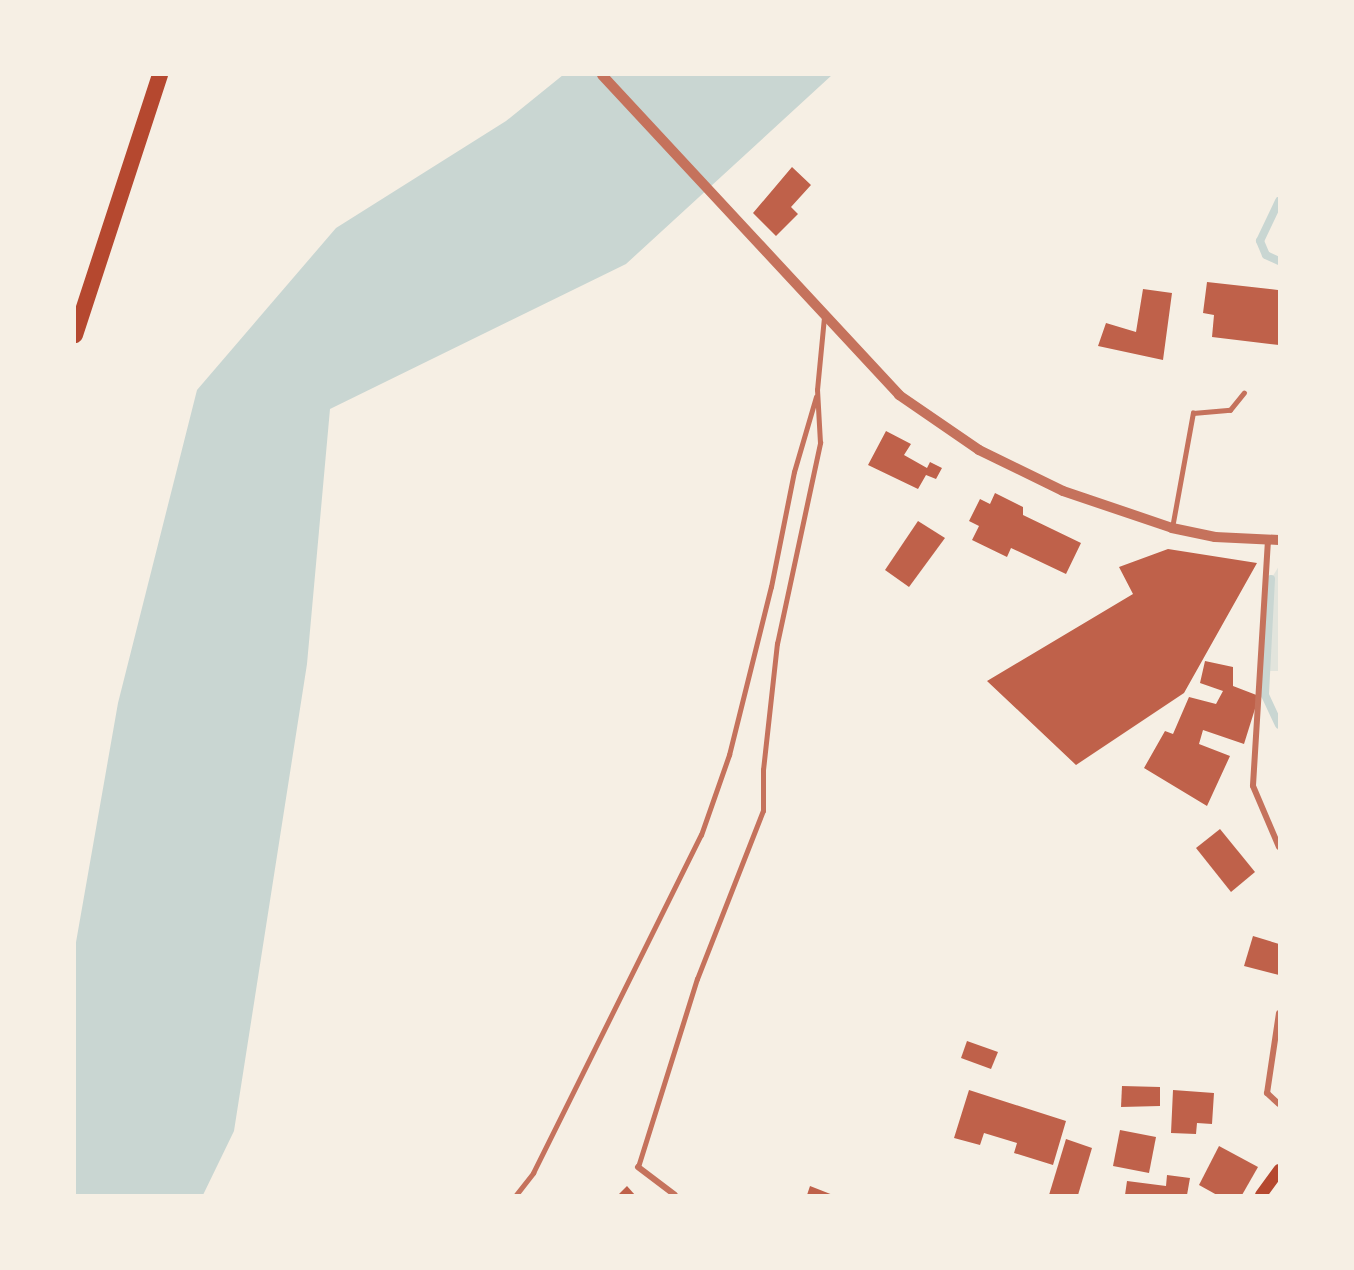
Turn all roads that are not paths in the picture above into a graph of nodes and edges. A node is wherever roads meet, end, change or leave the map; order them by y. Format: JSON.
{"nodes":[{"id":1,"x":160,"y":75,"type":"edge"},
{"id":2,"x":602,"y":75,"type":"edge"},
{"id":3,"x":824,"y":317,"type":"junction"},
{"id":4,"x":75,"y":335,"type":"edge"},
{"id":5,"x":818,"y":392,"type":"junction"},
{"id":6,"x":1244,"y":393,"type":"dead end"},
{"id":7,"x":1172,"y":528,"type":"junction"},
{"id":8,"x":1273,"y":540,"type":"edge"},
{"id":9,"x":1279,"y":847,"type":"edge"},
{"id":10,"x":1279,"y":1013,"type":"edge"},
{"id":11,"x":1279,"y":1104,"type":"edge"},
{"id":12,"x":638,"y":1167,"type":"joint"},
{"id":13,"x":1279,"y":1170,"type":"edge"},
{"id":14,"x":516,"y":1195,"type":"edge"},
{"id":15,"x":675,"y":1195,"type":"edge"},
{"id":16,"x":1261,"y":1195,"type":"edge"}],
"edges":[{"from":1,"to":4,"type":"highway"},
{"from":2,"to":3,"type":"street"},
{"from":3,"to":5,"type":"lane"},
{"from":3,"to":7,"type":"street"},
{"from":5,"to":12,"type":"lane"},
{"from":5,"to":14,"type":"lane"},
{"from":6,"to":7,"type":"lane"},
{"from":7,"to":8,"type":"street"},
{"from":8,"to":9,"type":"street"},
{"from":10,"to":11,"type":"street"},
{"from":12,"to":15,"type":"street"},
{"from":13,"to":16,"type":"main road"}]}
